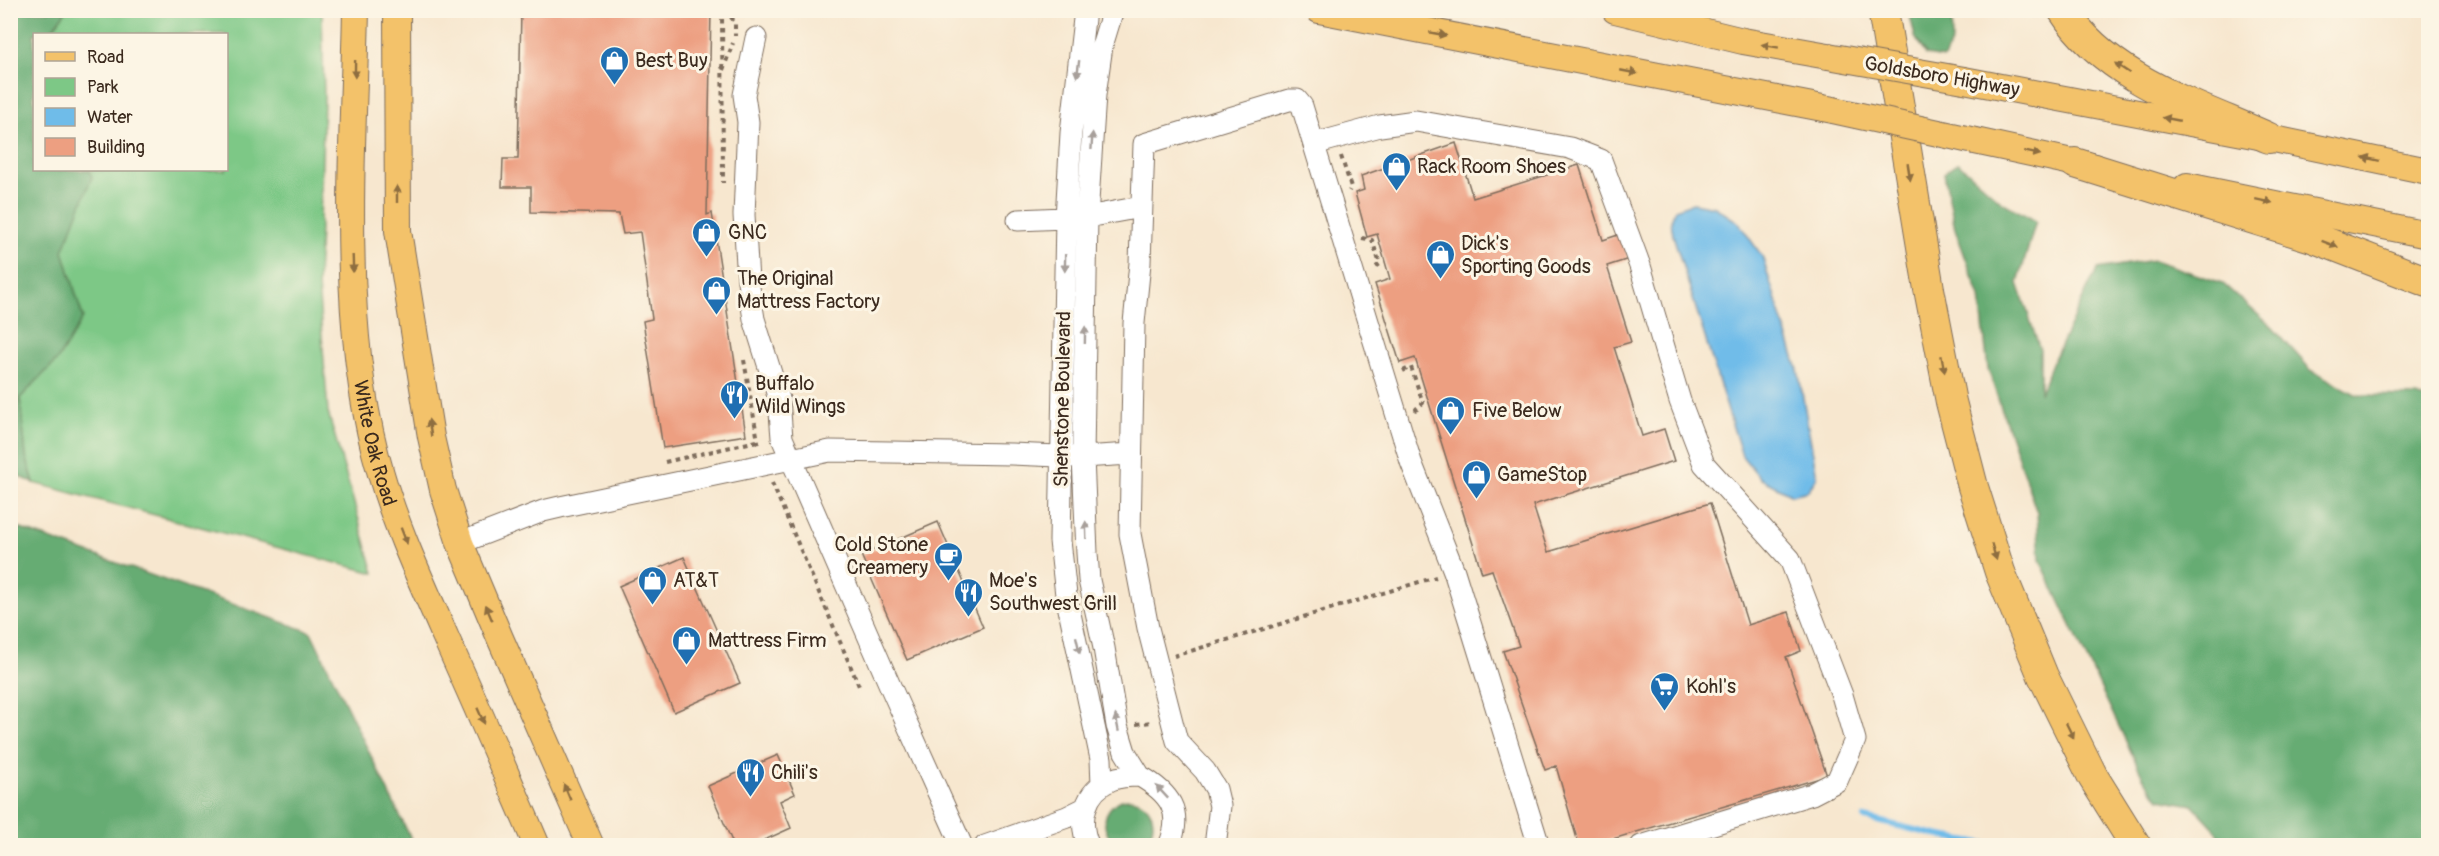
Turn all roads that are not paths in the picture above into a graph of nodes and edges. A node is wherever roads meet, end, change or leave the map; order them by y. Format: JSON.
{"nodes":[{"id":1,"x":356,"y":10,"type":"edge"},
{"id":2,"x":397,"y":10,"type":"edge"},
{"id":3,"x":1084,"y":10,"type":"edge"},
{"id":4,"x":1113,"y":10,"type":"edge"},
{"id":5,"x":1319,"y":10,"type":"edge"},
{"id":6,"x":1615,"y":10,"type":"edge"},
{"id":7,"x":1883,"y":10,"type":"edge"},
{"id":8,"x":2063,"y":10,"type":"edge"},
{"id":9,"x":756,"y":38,"type":"dead end"},
{"id":10,"x":2270,"y":138,"type":"junction"},
{"id":11,"x":1314,"y":144,"type":"junction"},
{"id":12,"x":2074,"y":163,"type":"junction"},
{"id":13,"x":2428,"y":171,"type":"edge"},
{"id":14,"x":1141,"y":207,"type":"junction"},
{"id":15,"x":1076,"y":218,"type":"junction"},
{"id":16,"x":1018,"y":220,"type":"dead end"},
{"id":17,"x":2428,"y":235,"type":"edge"},
{"id":18,"x":2428,"y":282,"type":"edge"},
{"id":19,"x":1130,"y":454,"type":"junction"},
{"id":20,"x":1073,"y":457,"type":"junction"},
{"id":21,"x":791,"y":459,"type":"junction"},
{"id":22,"x":460,"y":543,"type":"junction"},
{"id":23,"x":1140,"y":776,"type":"junction"},
{"id":24,"x":1102,"y":785,"type":"junction"},
{"id":25,"x":1085,"y":808,"type":"junction"},
{"id":26,"x":537,"y":846,"type":"edge"},
{"id":27,"x":591,"y":846,"type":"edge"},
{"id":28,"x":962,"y":846,"type":"edge"},
{"id":29,"x":985,"y":846,"type":"edge"},
{"id":30,"x":1089,"y":846,"type":"edge"},
{"id":31,"x":1169,"y":846,"type":"edge"},
{"id":32,"x":1215,"y":846,"type":"edge"},
{"id":33,"x":1539,"y":846,"type":"edge"},
{"id":34,"x":1641,"y":846,"type":"edge"},
{"id":35,"x":2136,"y":846,"type":"edge"}],
"edges":[{"from":1,"to":26,"type":"main road","name":"White Oak Road","one_way":true},
{"from":22,"to":2,"type":"main road","one_way":true},
{"from":3,"to":15,"type":"street","name":"Shenstone Boulevard","one_way":true},
{"from":15,"to":4,"type":"street","name":"Shenstone Boulevard","one_way":true},
{"from":5,"to":12,"type":"main road","one_way":true,"bridge":true},
{"from":10,"to":6,"type":"main road","name":"Goldsboro Highway","one_way":true,"bridge":true},
{"from":7,"to":35,"type":"highway","one_way":true},
{"from":10,"to":8,"type":"highway","one_way":true},
{"from":9,"to":21,"type":"street"},
{"from":13,"to":10,"type":"main road","name":"Goldsboro Highway","one_way":true},
{"from":11,"to":14,"type":"street"},
{"from":11,"to":33,"type":"street"},
{"from":11,"to":34,"type":"street"},
{"from":12,"to":17,"type":"main road","one_way":true},
{"from":12,"to":18,"type":"highway","one_way":true},
{"from":14,"to":15,"type":"street"},
{"from":14,"to":19,"type":"street"},
{"from":15,"to":16,"type":"street"},
{"from":15,"to":20,"type":"street","name":"Shenstone Boulevard"},
{"from":19,"to":20,"type":"street"},
{"from":19,"to":32,"type":"street"},
{"from":20,"to":21,"type":"street"},
{"from":23,"to":20,"type":"street","name":"Shenstone Boulevard","one_way":true},
{"from":20,"to":24,"type":"street","name":"Shenstone Boulevard","one_way":true},
{"from":21,"to":22,"type":"street"},
{"from":21,"to":28,"type":"street"},
{"from":27,"to":22,"type":"main road","one_way":true},
{"from":23,"to":24,"type":"street"},
{"from":31,"to":23,"type":"street","one_way":true},
{"from":24,"to":25,"type":"street"},
{"from":25,"to":29,"type":"street"},
{"from":25,"to":30,"type":"street"}]}
